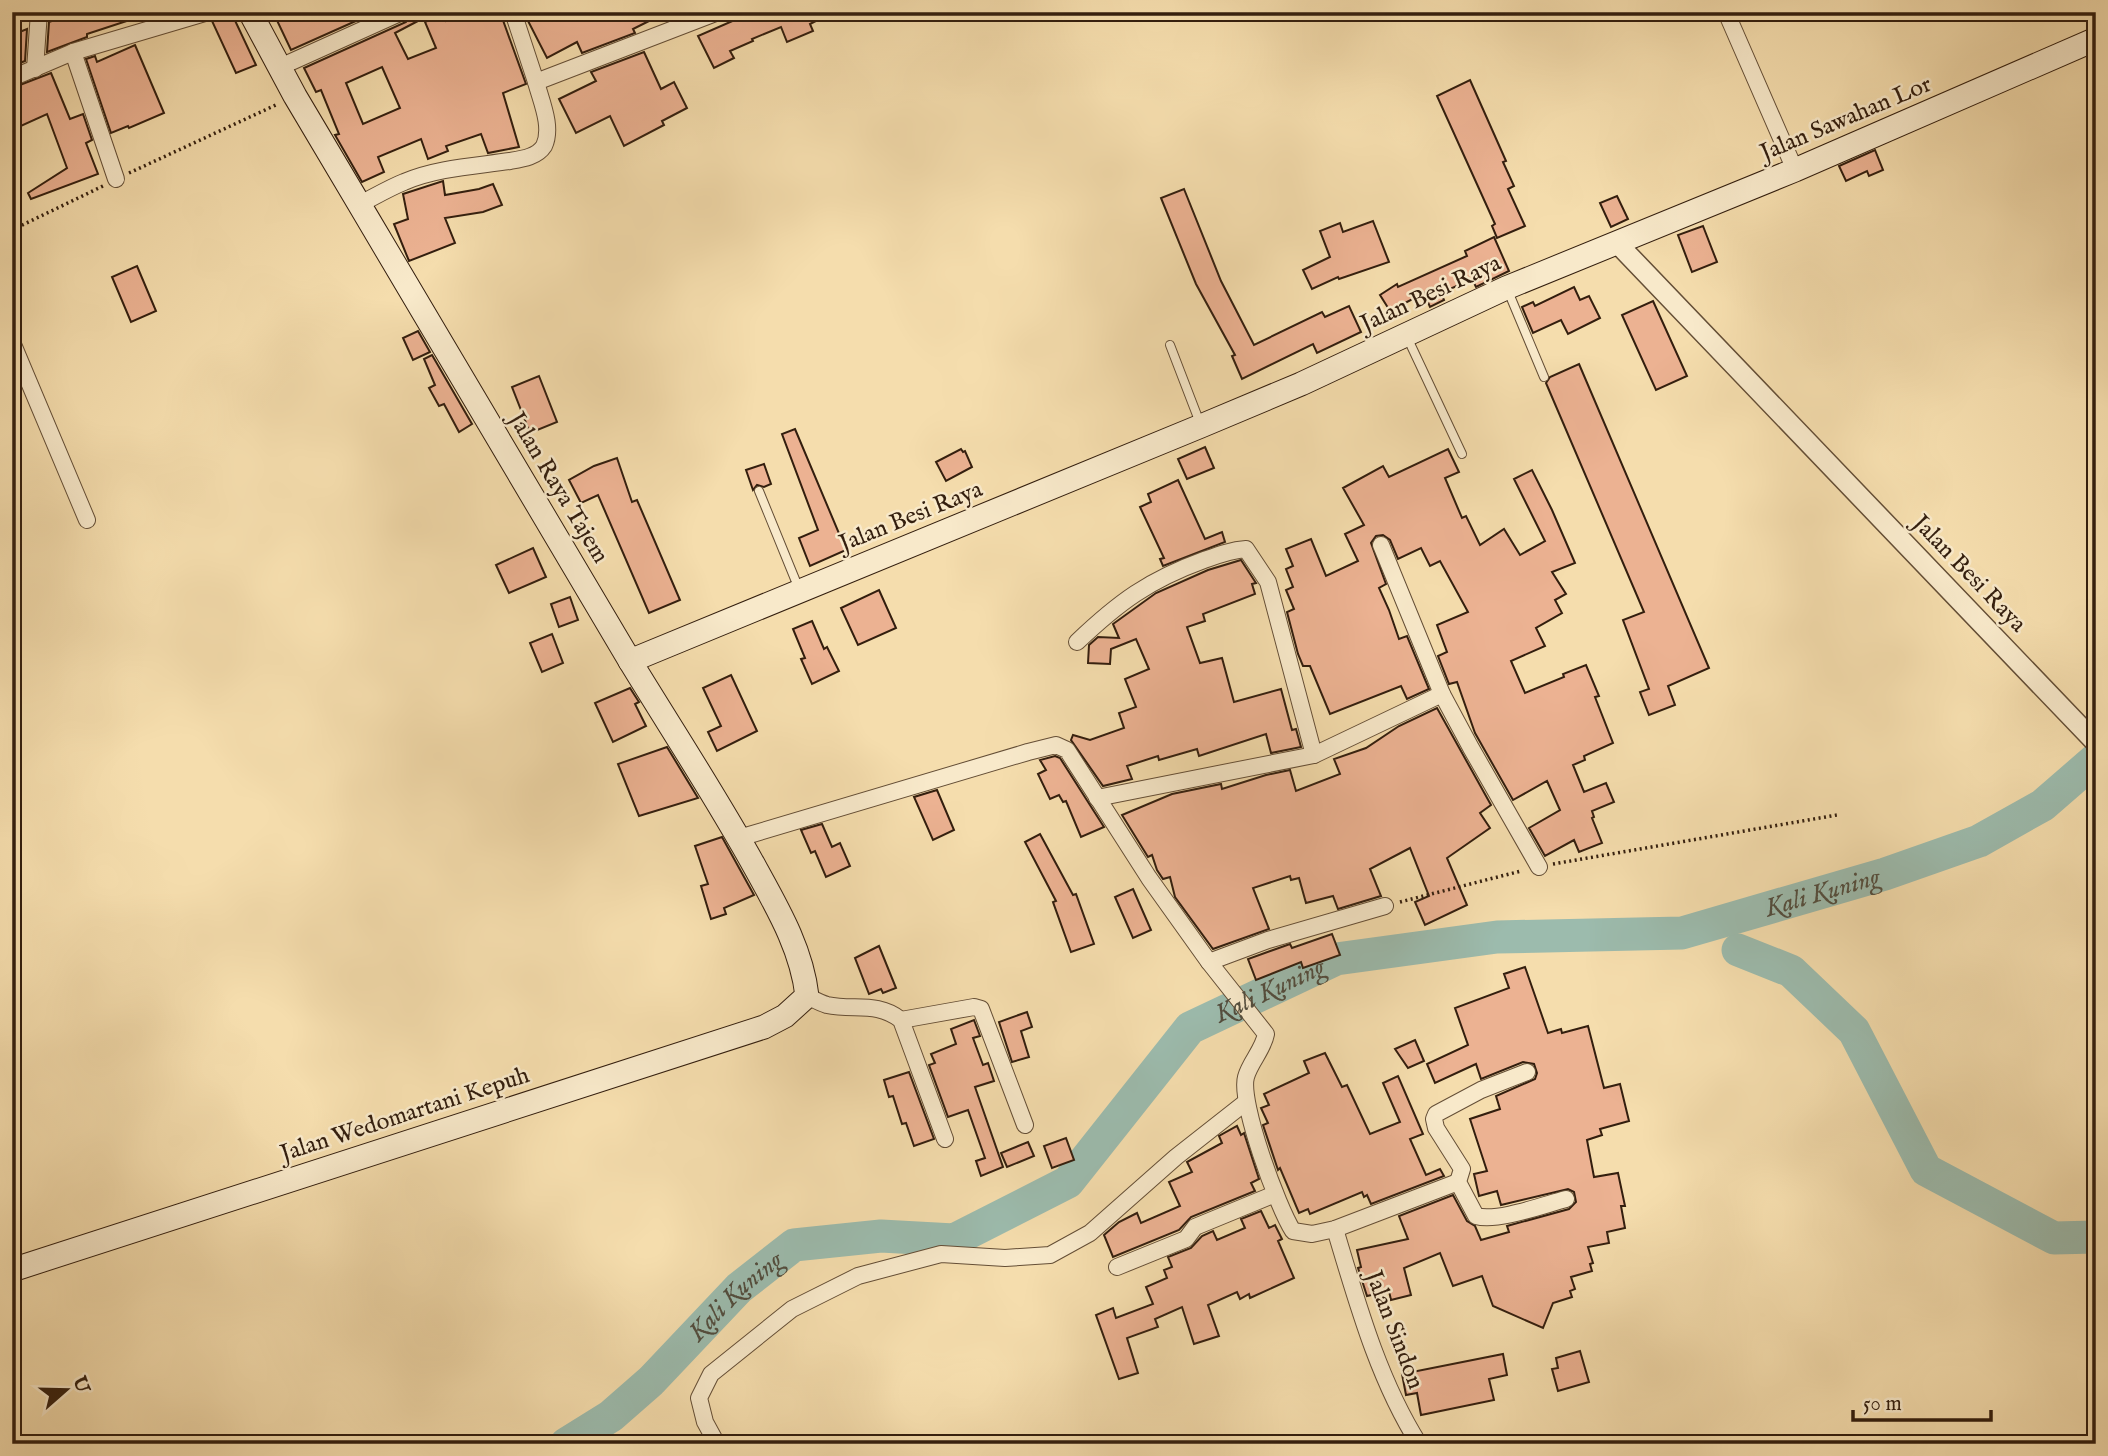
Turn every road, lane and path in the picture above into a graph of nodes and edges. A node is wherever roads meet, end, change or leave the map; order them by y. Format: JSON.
{"nodes":[{"id":1,"x":39,"y":12,"type":"edge"},
{"id":2,"x":208,"y":12,"type":"edge"},
{"id":3,"x":250,"y":12,"type":"edge"},
{"id":4,"x":402,"y":12,"type":"edge"},
{"id":5,"x":513,"y":12,"type":"edge"},
{"id":6,"x":719,"y":12,"type":"edge"},
{"id":7,"x":1726,"y":12,"type":"edge"},
{"id":8,"x":2096,"y":39,"type":"edge"},
{"id":9,"x":74,"y":52,"type":"junction"},
{"id":10,"x":280,"y":67,"type":"junction"},
{"id":11,"x":35,"y":69,"type":"junction"},
{"id":12,"x":12,"y":78,"type":"edge"},
{"id":13,"x":536,"y":82,"type":"junction"},
{"id":14,"x":295,"y":96,"type":"junction"},
{"id":15,"x":1795,"y":170,"type":"junction"},
{"id":16,"x":116,"y":179,"type":"junction"},
{"id":17,"x":360,"y":204,"type":"junction"},
{"id":18,"x":12,"y":230,"type":"edge"},
{"id":19,"x":1617,"y":243,"type":"junction"},
{"id":20,"x":1506,"y":288,"type":"junction"},
{"id":21,"x":1406,"y":335,"type":"junction"},
{"id":22,"x":12,"y":342,"type":"edge"},
{"id":23,"x":1170,"y":345,"type":"dead end"},
{"id":24,"x":1544,"y":377,"type":"dead end"},
{"id":25,"x":1201,"y":426,"type":"junction"},
{"id":26,"x":1462,"y":454,"type":"dead end"},
{"id":27,"x":759,"y":491,"type":"dead end"},
{"id":28,"x":87,"y":520,"type":"dead end"},
{"id":29,"x":1381,"y":545,"type":"dead end"},
{"id":30,"x":800,"y":591,"type":"junction"},
{"id":31,"x":1077,"y":642,"type":"dead end"},
{"id":32,"x":630,"y":661,"type":"junction"},
{"id":33,"x":1442,"y":694,"type":"junction"},
{"id":34,"x":2096,"y":743,"type":"edge"},
{"id":35,"x":1314,"y":755,"type":"junction"},
{"id":36,"x":1097,"y":798,"type":"junction"},
{"id":37,"x":1837,"y":816,"type":"dead end"},
{"id":38,"x":739,"y":838,"type":"junction"},
{"id":39,"x":1539,"y":867,"type":"junction"},
{"id":40,"x":1385,"y":906,"type":"joint"},
{"id":41,"x":1209,"y":962,"type":"junction"},
{"id":42,"x":807,"y":996,"type":"junction"},
{"id":43,"x":901,"y":1020,"type":"junction"},
{"id":44,"x":1527,"y":1072,"type":"dead end"},
{"id":45,"x":1246,"y":1102,"type":"junction"},
{"id":46,"x":1025,"y":1125,"type":"dead end"},
{"id":47,"x":945,"y":1139,"type":"dead end"},
{"id":48,"x":1458,"y":1182,"type":"junction"},
{"id":49,"x":1275,"y":1194,"type":"junction"},
{"id":50,"x":1566,"y":1199,"type":"dead end"},
{"id":51,"x":1335,"y":1228,"type":"junction"},
{"id":52,"x":1117,"y":1267,"type":"dead end"},
{"id":53,"x":12,"y":1270,"type":"edge"},
{"id":54,"x":717,"y":1444,"type":"edge"},
{"id":55,"x":1419,"y":1444,"type":"edge"}],
"edges":[{"from":1,"to":11,"type":"street"},
{"from":2,"to":9,"type":"street"},
{"from":3,"to":10,"type":"main road","name":"Jalan Raya Tajem"},
{"from":4,"to":10,"type":"street"},
{"from":5,"to":13,"type":"street"},
{"from":6,"to":13,"type":"street"},
{"from":7,"to":15,"type":"street"},
{"from":8,"to":15,"type":"main road","name":"Jalan Sawahan Lor"},
{"from":9,"to":11,"type":"street"},
{"from":9,"to":16,"type":"street"},
{"from":10,"to":14,"type":"main road","name":"Jalan Raya Tajem"},
{"from":11,"to":12,"type":"street"},
{"from":13,"to":17,"type":"street"},
{"from":14,"to":16,"type":"path"},
{"from":14,"to":17,"type":"main road","name":"Jalan Raya Tajem"},
{"from":15,"to":19,"type":"main road","name":"Jalan Sawahan Lor"},
{"from":16,"to":18,"type":"path"},
{"from":17,"to":32,"type":"main road","name":"Jalan Raya Tajem"},
{"from":19,"to":20,"type":"main road","name":"Jalan Besi Raya"},
{"from":19,"to":34,"type":"street","name":"Jalan Besi Raya"},
{"from":20,"to":21,"type":"main road","name":"Jalan Besi Raya"},
{"from":20,"to":24,"type":"lane"},
{"from":21,"to":25,"type":"main road","name":"Jalan Besi Raya"},
{"from":21,"to":26,"type":"lane"},
{"from":22,"to":28,"type":"street"},
{"from":23,"to":25,"type":"lane"},
{"from":25,"to":30,"type":"main road","name":"Jalan Besi Raya"},
{"from":27,"to":30,"type":"lane"},
{"from":29,"to":33,"type":"street"},
{"from":30,"to":32,"type":"main road","name":"Jalan Besi Raya"},
{"from":31,"to":35,"type":"street"},
{"from":32,"to":38,"type":"main road","name":"Jalan Raya Tajem"},
{"from":33,"to":35,"type":"street"},
{"from":33,"to":39,"type":"street"},
{"from":35,"to":36,"type":"street"},
{"from":36,"to":38,"type":"street"},
{"from":36,"to":41,"type":"street"},
{"from":37,"to":39,"type":"path"},
{"from":38,"to":42,"type":"main road","name":"Jalan Raya Tajem"},
{"from":39,"to":40,"type":"path"},
{"from":40,"to":41,"type":"street"},
{"from":41,"to":45,"type":"street"},
{"from":42,"to":43,"type":"street"},
{"from":42,"to":53,"type":"main road","name":"Jalan Wedomartani Kepuh"},
{"from":43,"to":46,"type":"street"},
{"from":43,"to":47,"type":"street"},
{"from":44,"to":48,"type":"street"},
{"from":45,"to":49,"type":"street"},
{"from":45,"to":54,"type":"street"},
{"from":48,"to":50,"type":"street"},
{"from":48,"to":51,"type":"street"},
{"from":49,"to":51,"type":"street"},
{"from":49,"to":52,"type":"street"},
{"from":51,"to":55,"type":"street","name":"Jalan Sindon"}]}
